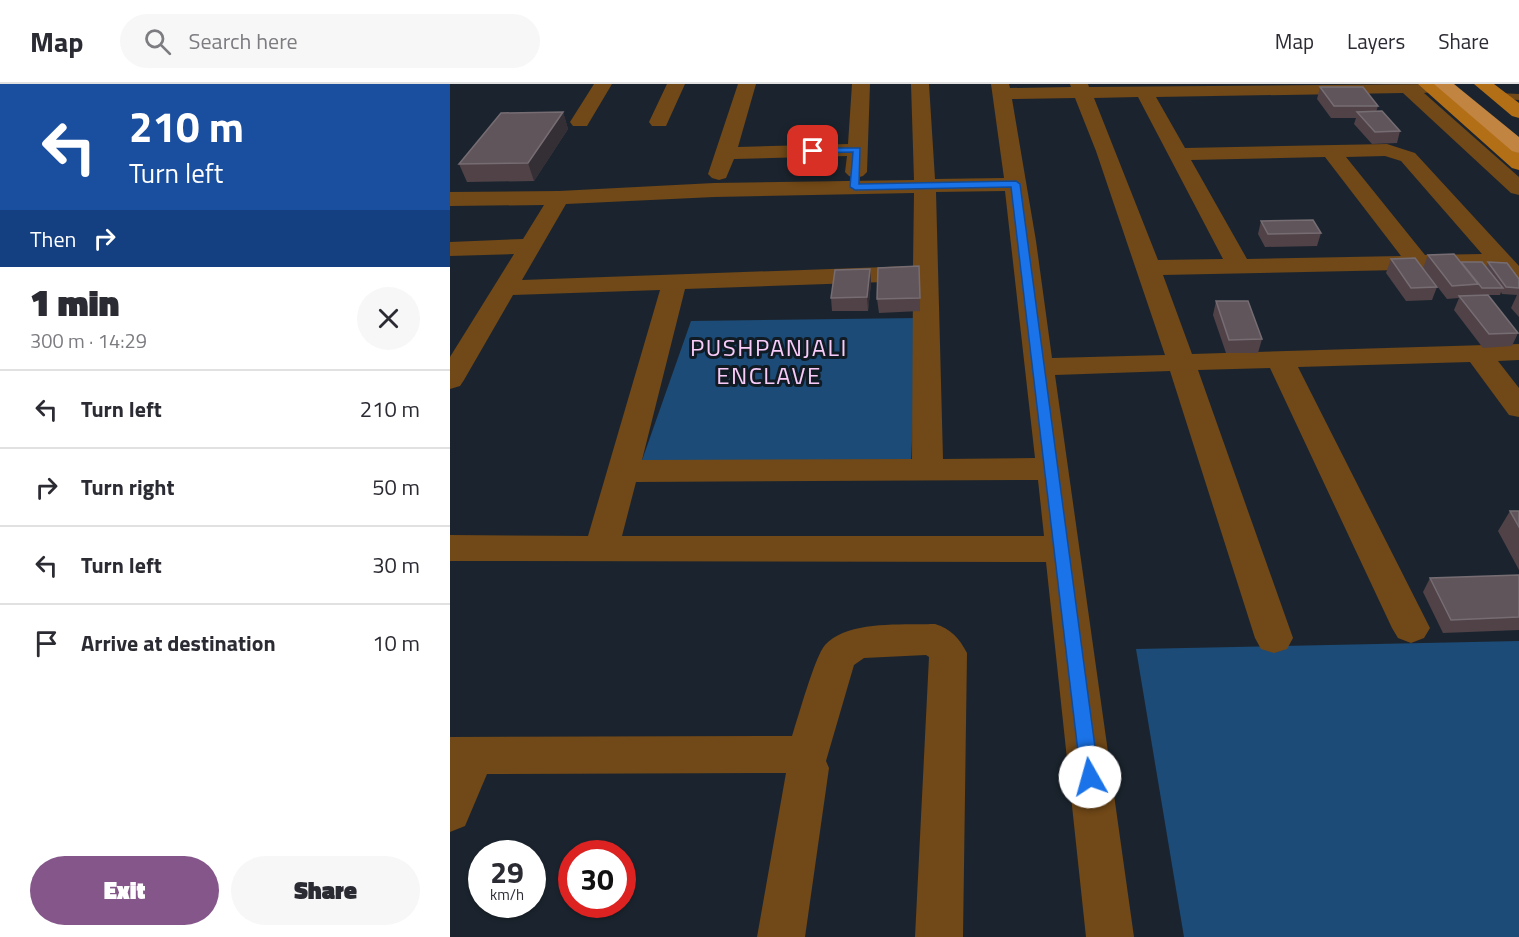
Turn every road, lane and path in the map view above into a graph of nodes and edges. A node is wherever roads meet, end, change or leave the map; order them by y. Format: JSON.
{"nodes":[{"id":1,"x":603,"y":84,"type":"edge"},
{"id":2,"x":676,"y":84,"type":"edge"},
{"id":3,"x":747,"y":84,"type":"edge"},
{"id":4,"x":861,"y":84,"type":"edge"},
{"id":5,"x":920,"y":84,"type":"edge"},
{"id":6,"x":1473,"y":84,"type":"edge"},
{"id":7,"x":1483,"y":84,"type":"edge"},
{"id":8,"x":1422,"y":85,"type":"edge"},
{"id":9,"x":1297,"y":87,"type":"edge"},
{"id":10,"x":1001,"y":89,"type":"edge"},
{"id":11,"x":1080,"y":89,"type":"edge"},
{"id":12,"x":1144,"y":92,"type":"junction"},
{"id":13,"x":1499,"y":96,"type":"junction"},
{"id":14,"x":1519,"y":97,"type":"edge"},
{"id":15,"x":1519,"y":112,"type":"edge"},
{"id":16,"x":1519,"y":121,"type":"edge"},
{"id":17,"x":580,"y":122,"type":"dead end"},
{"id":18,"x":659,"y":122,"type":"dead end"},
{"id":19,"x":1519,"y":147,"type":"edge"},
{"id":20,"x":857,"y":150,"type":"junction"},
{"id":21,"x":1331,"y":151,"type":"junction"},
{"id":22,"x":725,"y":153,"type":"junction"},
{"id":23,"x":1178,"y":154,"type":"junction"},
{"id":24,"x":1519,"y":164,"type":"edge"},
{"id":25,"x":1016,"y":184,"type":"junction"},
{"id":26,"x":925,"y":186,"type":"junction"},
{"id":27,"x":855,"y":187,"type":"junction"},
{"id":28,"x":1519,"y":188,"type":"edge"},
{"id":29,"x":714,"y":190,"type":"junction"},
{"id":30,"x":559,"y":198,"type":"junction"},
{"id":31,"x":450,"y":199,"type":"edge"},
{"id":32,"x":530,"y":246,"type":"junction"},
{"id":33,"x":450,"y":249,"type":"edge"},
{"id":34,"x":1500,"y":261,"type":"junction"},
{"id":35,"x":1419,"y":263,"type":"junction"},
{"id":36,"x":1239,"y":266,"type":"junction"},
{"id":37,"x":1149,"y":268,"type":"junction"},
{"id":38,"x":925,"y":279,"type":"junction"},
{"id":39,"x":1519,"y":280,"type":"edge"},
{"id":40,"x":675,"y":282,"type":"junction"},
{"id":41,"x":505,"y":288,"type":"junction"},
{"id":42,"x":1519,"y":352,"type":"edge"},
{"id":43,"x":1478,"y":353,"type":"junction"},
{"id":44,"x":1280,"y":359,"type":"junction"},
{"id":45,"x":1180,"y":363,"type":"junction"},
{"id":46,"x":1040,"y":367,"type":"junction"},
{"id":47,"x":450,"y":380,"type":"edge"},
{"id":48,"x":1519,"y":408,"type":"edge"},
{"id":49,"x":1053,"y":469,"type":"junction"},
{"id":50,"x":928,"y":470,"type":"junction"},
{"id":51,"x":624,"y":471,"type":"junction"},
{"id":52,"x":450,"y":548,"type":"edge"},
{"id":53,"x":602,"y":548,"type":"junction"},
{"id":54,"x":1062,"y":549,"type":"junction"},
{"id":55,"x":1411,"y":627,"type":"dead end"},
{"id":56,"x":1274,"y":638,"type":"dead end"},
{"id":57,"x":462,"y":756,"type":"edge"},
{"id":58,"x":805,"y":761,"type":"junction"},
{"id":59,"x":450,"y":812,"type":"edge"},
{"id":60,"x":781,"y":937,"type":"edge"},
{"id":61,"x":939,"y":937,"type":"edge"},
{"id":62,"x":1110,"y":937,"type":"edge"}],
"edges":[{"from":1,"to":17,"type":"street"},
{"from":2,"to":18,"type":"street"},
{"from":3,"to":22,"type":"street"},
{"from":4,"to":20,"type":"street"},
{"from":5,"to":26,"type":"street"},
{"from":6,"to":16,"type":"highway"},
{"from":7,"to":13,"type":"main road"},
{"from":8,"to":9,"type":"street"},
{"from":8,"to":19,"type":"highway"},
{"from":8,"to":24,"type":"main road"},
{"from":8,"to":28,"type":"street"},
{"from":9,"to":12,"type":"street"},
{"from":10,"to":11,"type":"street"},
{"from":10,"to":25,"type":"street"},
{"from":11,"to":12,"type":"street"},
{"from":11,"to":37,"type":"street"},
{"from":12,"to":23,"type":"street"},
{"from":13,"to":14,"type":"lane"},
{"from":13,"to":15,"type":"main road"},
{"from":20,"to":22,"type":"street"},
{"from":20,"to":27,"type":"street"},
{"from":21,"to":23,"type":"street"},
{"from":21,"to":34,"type":"street"},
{"from":21,"to":35,"type":"street"},
{"from":22,"to":29,"type":"street"},
{"from":23,"to":36,"type":"street"},
{"from":25,"to":26,"type":"street"},
{"from":25,"to":46,"type":"street"},
{"from":26,"to":27,"type":"street"},
{"from":26,"to":38,"type":"street"},
{"from":27,"to":29,"type":"street"},
{"from":29,"to":30,"type":"street"},
{"from":30,"to":31,"type":"street"},
{"from":30,"to":32,"type":"street"},
{"from":32,"to":33,"type":"street"},
{"from":32,"to":41,"type":"street"},
{"from":34,"to":35,"type":"street"},
{"from":34,"to":39,"type":"street"},
{"from":35,"to":36,"type":"street"},
{"from":36,"to":37,"type":"street"},
{"from":37,"to":45,"type":"street"},
{"from":38,"to":40,"type":"street"},
{"from":38,"to":50,"type":"street"},
{"from":40,"to":41,"type":"street"},
{"from":40,"to":51,"type":"street"},
{"from":41,"to":47,"type":"street"},
{"from":42,"to":43,"type":"street"},
{"from":43,"to":44,"type":"street"},
{"from":43,"to":48,"type":"street"},
{"from":44,"to":45,"type":"street"},
{"from":44,"to":55,"type":"street"},
{"from":45,"to":46,"type":"street"},
{"from":45,"to":56,"type":"street"},
{"from":46,"to":49,"type":"street"},
{"from":49,"to":50,"type":"street"},
{"from":49,"to":54,"type":"street"},
{"from":50,"to":51,"type":"street"},
{"from":51,"to":53,"type":"street"},
{"from":52,"to":53,"type":"street"},
{"from":53,"to":54,"type":"street"},
{"from":54,"to":62,"type":"street"},
{"from":57,"to":58,"type":"street"},
{"from":57,"to":59,"type":"street"},
{"from":58,"to":60,"type":"street"},
{"from":58,"to":61,"type":"street"}]}
